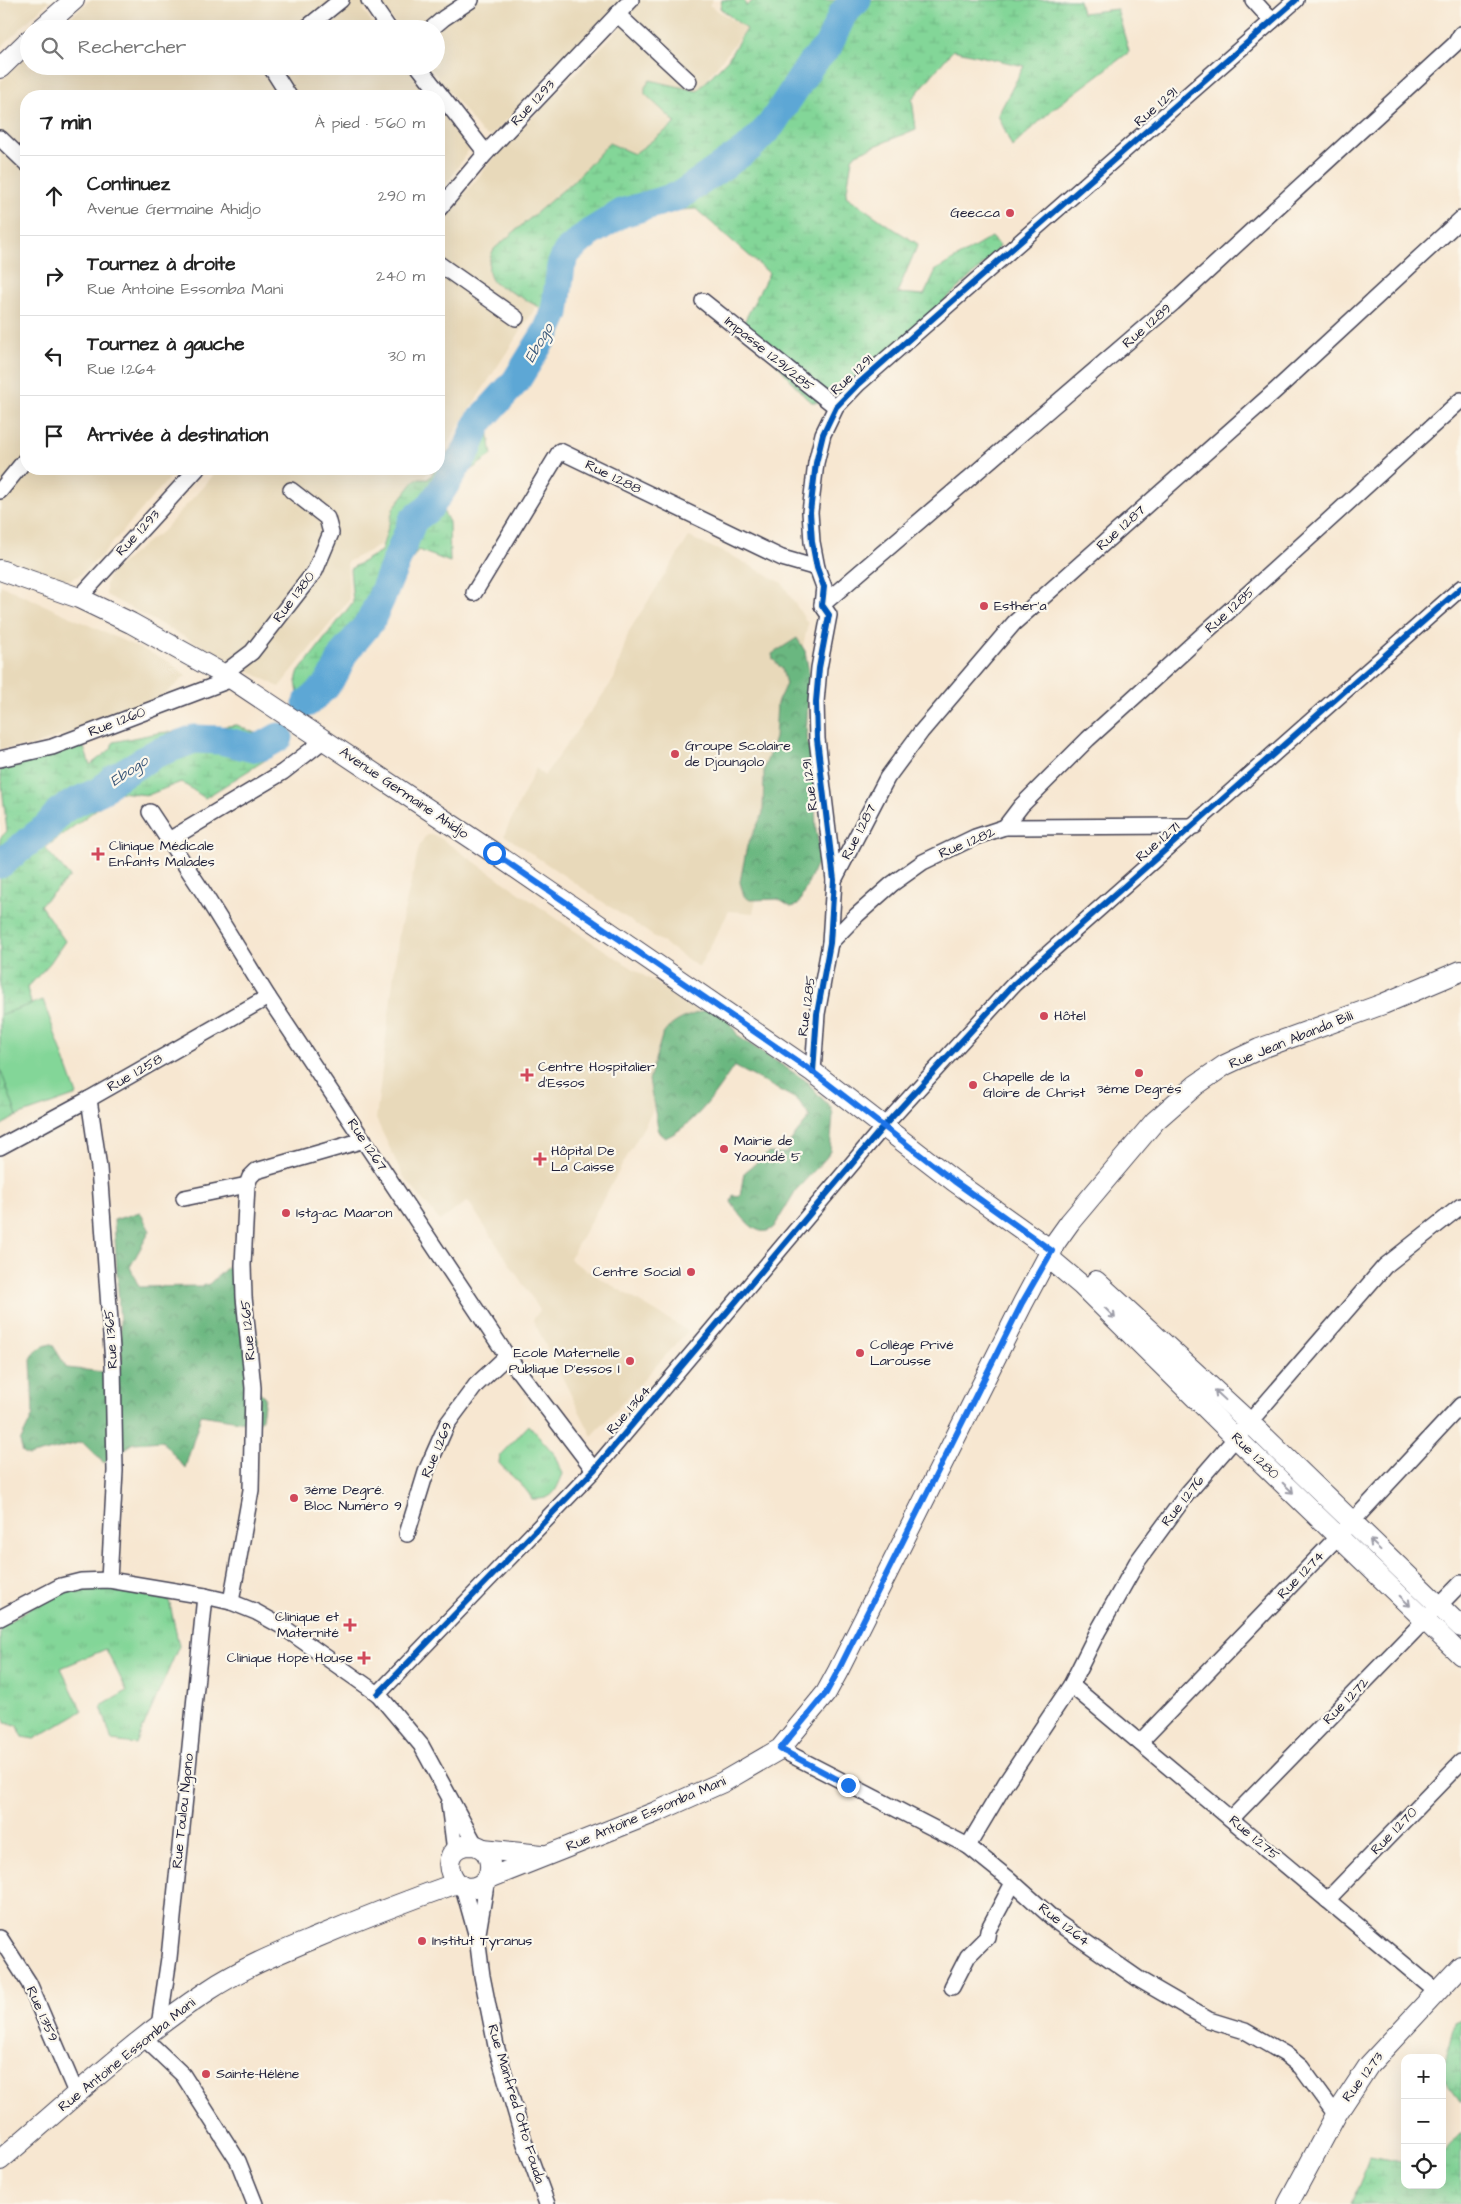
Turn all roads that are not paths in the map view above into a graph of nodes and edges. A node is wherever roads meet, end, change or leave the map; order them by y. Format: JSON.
{"nodes":[{"id":1,"x":74,"y":0,"type":"edge"},
{"id":2,"x":341,"y":0,"type":"edge"},
{"id":3,"x":369,"y":0,"type":"edge"},
{"id":4,"x":471,"y":0,"type":"edge"},
{"id":5,"x":630,"y":0,"type":"edge"},
{"id":6,"x":1253,"y":0,"type":"edge"},
{"id":7,"x":1296,"y":0,"type":"edge"},
{"id":8,"x":617,"y":14,"type":"junction"},
{"id":9,"x":51,"y":20,"type":"edge"},
{"id":10,"x":315,"y":20,"type":"edge"},
{"id":11,"x":383,"y":20,"type":"edge"},
{"id":12,"x":442,"y":20,"type":"edge"},
{"id":13,"x":1272,"y":21,"type":"junction"},
{"id":14,"x":1461,"y":34,"type":"edge"},
{"id":15,"x":20,"y":49,"type":"edge"},
{"id":16,"x":0,"y":68,"type":"edge"},
{"id":17,"x":276,"y":75,"type":"edge"},
{"id":18,"x":425,"y":75,"type":"edge"},
{"id":19,"x":689,"y":81,"type":"dead end"},
{"id":20,"x":286,"y":90,"type":"edge"},
{"id":21,"x":437,"y":90,"type":"edge"},
{"id":22,"x":445,"y":100,"type":"edge"},
{"id":23,"x":0,"y":138,"type":"edge"},
{"id":24,"x":486,"y":152,"type":"junction"},
{"id":25,"x":20,"y":157,"type":"edge"},
{"id":26,"x":445,"y":202,"type":"edge"},
{"id":27,"x":1461,"y":219,"type":"edge"},
{"id":28,"x":445,"y":268,"type":"edge"},
{"id":29,"x":703,"y":301,"type":"dead end"},
{"id":30,"x":516,"y":318,"type":"dead end"},
{"id":31,"x":1461,"y":400,"type":"edge"},
{"id":32,"x":836,"y":407,"type":"junction"},
{"id":33,"x":20,"y":466,"type":"edge"},
{"id":34,"x":192,"y":475,"type":"edge"},
{"id":35,"x":292,"y":490,"type":"dead end"},
{"id":36,"x":0,"y":491,"type":"edge"},
{"id":37,"x":817,"y":568,"type":"junction"},
{"id":38,"x":0,"y":570,"type":"edge"},
{"id":39,"x":1461,"y":588,"type":"edge"},
{"id":40,"x":474,"y":593,"type":"dead end"},
{"id":41,"x":79,"y":598,"type":"junction"},
{"id":42,"x":822,"y":605,"type":"junction"},
{"id":43,"x":227,"y":676,"type":"junction"},
{"id":44,"x":324,"y":740,"type":"junction"},
{"id":45,"x":0,"y":759,"type":"edge"},
{"id":46,"x":150,"y":812,"type":"dead end"},
{"id":47,"x":1195,"y":826,"type":"junction"},
{"id":48,"x":1005,"y":827,"type":"junction"},
{"id":49,"x":169,"y":840,"type":"junction"},
{"id":50,"x":834,"y":880,"type":"junction"},
{"id":51,"x":830,"y":943,"type":"junction"},
{"id":52,"x":1461,"y":971,"type":"edge"},
{"id":53,"x":268,"y":997,"type":"junction"},
{"id":54,"x":813,"y":1072,"type":"junction"},
{"id":55,"x":89,"y":1099,"type":"junction"},
{"id":56,"x":883,"y":1127,"type":"junction"},
{"id":57,"x":364,"y":1140,"type":"junction"},
{"id":58,"x":0,"y":1148,"type":"edge"},
{"id":59,"x":247,"y":1185,"type":"junction"},
{"id":60,"x":184,"y":1198,"type":"dead end"},
{"id":61,"x":1461,"y":1206,"type":"edge"},
{"id":62,"x":1052,"y":1250,"type":"junction"},
{"id":63,"x":507,"y":1356,"type":"junction"},
{"id":64,"x":1461,"y":1406,"type":"edge"},
{"id":65,"x":1249,"y":1422,"type":"junction"},
{"id":66,"x":1235,"y":1437,"type":"junction"},
{"id":67,"x":594,"y":1470,"type":"junction"},
{"id":68,"x":1345,"y":1529,"type":"junction"},
{"id":69,"x":407,"y":1534,"type":"dead end"},
{"id":70,"x":109,"y":1580,"type":"junction"},
{"id":71,"x":1461,"y":1583,"type":"edge"},
{"id":72,"x":205,"y":1596,"type":"junction"},
{"id":73,"x":231,"y":1602,"type":"junction"},
{"id":74,"x":1439,"y":1605,"type":"junction"},
{"id":75,"x":0,"y":1618,"type":"edge"},
{"id":76,"x":1425,"y":1620,"type":"junction"},
{"id":77,"x":1461,"y":1627,"type":"edge"},
{"id":78,"x":1461,"y":1655,"type":"edge"},
{"id":79,"x":1071,"y":1685,"type":"junction"},
{"id":80,"x":378,"y":1694,"type":"junction"},
{"id":81,"x":1140,"y":1742,"type":"junction"},
{"id":82,"x":780,"y":1749,"type":"junction"},
{"id":83,"x":1461,"y":1762,"type":"edge"},
{"id":84,"x":448,"y":1795,"type":"junction"},
{"id":85,"x":1231,"y":1818,"type":"junction"},
{"id":86,"x":968,"y":1846,"type":"junction"},
{"id":87,"x":479,"y":1848,"type":"junction"},
{"id":88,"x":456,"y":1851,"type":"junction"},
{"id":89,"x":547,"y":1855,"type":"junction"},
{"id":90,"x":487,"y":1879,"type":"junction"},
{"id":91,"x":456,"y":1880,"type":"junction"},
{"id":92,"x":1013,"y":1883,"type":"junction"},
{"id":93,"x":1327,"y":1900,"type":"junction"},
{"id":94,"x":477,"y":1937,"type":"junction"},
{"id":95,"x":0,"y":1938,"type":"edge"},
{"id":96,"x":1461,"y":1966,"type":"edge"},
{"id":97,"x":952,"y":1987,"type":"dead end"},
{"id":98,"x":1437,"y":1992,"type":"junction"},
{"id":99,"x":151,"y":2032,"type":"junction"},
{"id":100,"x":77,"y":2095,"type":"junction"},
{"id":101,"x":1336,"y":2115,"type":"junction"},
{"id":102,"x":0,"y":2160,"type":"edge"},
{"id":103,"x":255,"y":2204,"type":"edge"},
{"id":104,"x":547,"y":2204,"type":"edge"},
{"id":105,"x":1288,"y":2204,"type":"edge"}],
"edges":[{"from":1,"to":9,"type":"main road"},
{"from":2,"to":10,"type":"street"},
{"from":3,"to":11,"type":"street"},
{"from":4,"to":12,"type":"street"},
{"from":5,"to":8,"type":"street","name":"Rue 1.293"},
{"from":6,"to":13,"type":"street"},
{"from":7,"to":13,"type":"street","name":"Rue 1.291"},
{"from":8,"to":19,"type":"street"},
{"from":8,"to":24,"type":"street","name":"Rue 1.293"},
{"from":13,"to":32,"type":"street","name":"Rue 1.291"},
{"from":14,"to":42,"type":"street","name":"Rue 1.289"},
{"from":15,"to":16,"type":"main road"},
{"from":17,"to":20,"type":"street"},
{"from":18,"to":21,"type":"street"},
{"from":22,"to":24,"type":"street"},
{"from":23,"to":25,"type":"street"},
{"from":24,"to":26,"type":"street","name":"Rue 1.293"},
{"from":27,"to":50,"type":"street","name":"Rue 1.287"},
{"from":28,"to":30,"type":"street"},
{"from":29,"to":32,"type":"street","name":"Impasse 1.291/285"},
{"from":31,"to":48,"type":"street","name":"Rue 1.285"},
{"from":32,"to":37,"type":"street","name":"Rue 1.291"},
{"from":33,"to":36,"type":"street"},
{"from":34,"to":41,"type":"street","name":"Rue 1.293"},
{"from":35,"to":43,"type":"street","name":"Rue 1.380"},
{"from":37,"to":40,"type":"street","name":"Rue 1.288"},
{"from":37,"to":42,"type":"street","name":"Rue 1.291"},
{"from":38,"to":41,"type":"main road","name":"Avenue Germaine Ahidjo"},
{"from":39,"to":47,"type":"street","name":"Rue 1.271"},
{"from":41,"to":43,"type":"main road","name":"Avenue Germaine Ahidjo"},
{"from":42,"to":50,"type":"street","name":"Rue 1.291"},
{"from":43,"to":44,"type":"main road","name":"Avenue Germaine Ahidjo"},
{"from":43,"to":45,"type":"street","name":"Rue 1.260"},
{"from":44,"to":49,"type":"street"},
{"from":44,"to":54,"type":"main road","name":"Avenue Germaine Ahidjo"},
{"from":46,"to":49,"type":"street","name":"Rue 1.267"},
{"from":47,"to":48,"type":"street","name":"Rue 1.282"},
{"from":47,"to":56,"type":"street","name":"Rue 1.271"},
{"from":48,"to":51,"type":"street","name":"Rue 1.282"},
{"from":49,"to":53,"type":"street","name":"Rue 1.267"},
{"from":50,"to":51,"type":"street","name":"Rue 1.291"},
{"from":51,"to":54,"type":"street","name":"Rue 1.285"},
{"from":52,"to":62,"type":"main road","name":"Rue Jean Abanda Bili"},
{"from":53,"to":55,"type":"street","name":"Rue 1.258"},
{"from":53,"to":57,"type":"street","name":"Rue 1.267"},
{"from":54,"to":56,"type":"main road","name":"Avenue Germaine Ahidjo"},
{"from":55,"to":58,"type":"street","name":"Rue 1.258"},
{"from":55,"to":70,"type":"street","name":"Rue 1.365"},
{"from":56,"to":62,"type":"main road","name":"Avenue Germaine Ahidjo"},
{"from":56,"to":67,"type":"street","name":"Rue 1.364"},
{"from":57,"to":59,"type":"street"},
{"from":57,"to":63,"type":"street","name":"Rue 1.267"},
{"from":59,"to":60,"type":"street"},
{"from":59,"to":73,"type":"street","name":"Rue 1.265"},
{"from":61,"to":65,"type":"street","name":"Rue 1.276"},
{"from":65,"to":62,"type":"main road","name":"Rue 1.280","one_way":true},
{"from":62,"to":66,"type":"main road","name":"Rue 1.280","one_way":true},
{"from":62,"to":82,"type":"main road","name":"Rue Antoine Essomba Mani"},
{"from":63,"to":67,"type":"street","name":"Rue 1.267"},
{"from":63,"to":69,"type":"street","name":"Rue 1.269"},
{"from":64,"to":68,"type":"street","name":"Rue 1.274"},
{"from":65,"to":66,"type":"street","name":"Rue 1.276"},
{"from":65,"to":68,"type":"main road","name":"Rue 1.280"},
{"from":66,"to":68,"type":"main road","name":"Rue 1.280","one_way":true},
{"from":66,"to":79,"type":"street","name":"Rue 1.276"},
{"from":67,"to":80,"type":"street","name":"Rue 1.364"},
{"from":74,"to":68,"type":"main road","name":"Rue 1.280","one_way":true},
{"from":68,"to":76,"type":"main road","name":"Rue 1.280","one_way":true},
{"from":68,"to":81,"type":"street","name":"Rue 1.274"},
{"from":70,"to":72,"type":"street"},
{"from":70,"to":75,"type":"street"},
{"from":71,"to":74,"type":"street","name":"Rue 1.272"},
{"from":72,"to":73,"type":"street"},
{"from":72,"to":99,"type":"street","name":"Rue Toulou Ngono"},
{"from":73,"to":80,"type":"street"},
{"from":74,"to":76,"type":"street","name":"Rue 1.272"},
{"from":74,"to":77,"type":"main road","name":"Rue 1.280"},
{"from":76,"to":78,"type":"main road","name":"Rue 1.280"},
{"from":76,"to":85,"type":"street","name":"Rue 1.272"},
{"from":79,"to":81,"type":"street","name":"Rue 1.275"},
{"from":79,"to":86,"type":"street","name":"Rue 1.276"},
{"from":80,"to":84,"type":"street"},
{"from":81,"to":85,"type":"street","name":"Rue 1.275"},
{"from":82,"to":86,"type":"street","name":"Rue 1.264"},
{"from":82,"to":89,"type":"main road","name":"Rue Antoine Essomba Mani"},
{"from":83,"to":93,"type":"street","name":"Rue 1.270"},
{"from":84,"to":87,"type":"street"},
{"from":84,"to":88,"type":"street"},
{"from":85,"to":93,"type":"street","name":"Rue 1.275"},
{"from":86,"to":92,"type":"street","name":"Rue 1.264"},
{"from":87,"to":88,"type":"main road"},
{"from":87,"to":89,"type":"main road"},
{"from":87,"to":90,"type":"main road"},
{"from":88,"to":91,"type":"main road"},
{"from":89,"to":90,"type":"main road","name":"Rue Antoine Essomba Mani"},
{"from":90,"to":91,"type":"main road"},
{"from":90,"to":94,"type":"street"},
{"from":91,"to":94,"type":"street","name":"Rue Manfred Otto Fouda"},
{"from":91,"to":99,"type":"main road","name":"Rue Antoine Essomba Mani"},
{"from":92,"to":97,"type":"street"},
{"from":92,"to":101,"type":"street","name":"Rue 1.264"},
{"from":93,"to":98,"type":"street","name":"Rue 1.275"},
{"from":94,"to":104,"type":"street","name":"Rue Manfred Otto Fouda"},
{"from":95,"to":100,"type":"street","name":"Rue 1.359"},
{"from":96,"to":98,"type":"main road","name":"Rue 1.273"},
{"from":98,"to":101,"type":"main road","name":"Rue 1.273"},
{"from":99,"to":100,"type":"main road","name":"Rue Antoine Essomba Mani"},
{"from":99,"to":103,"type":"street"},
{"from":100,"to":102,"type":"main road","name":"Rue Antoine Essomba Mani"},
{"from":101,"to":105,"type":"main road","name":"Rue 1.273"}]}
